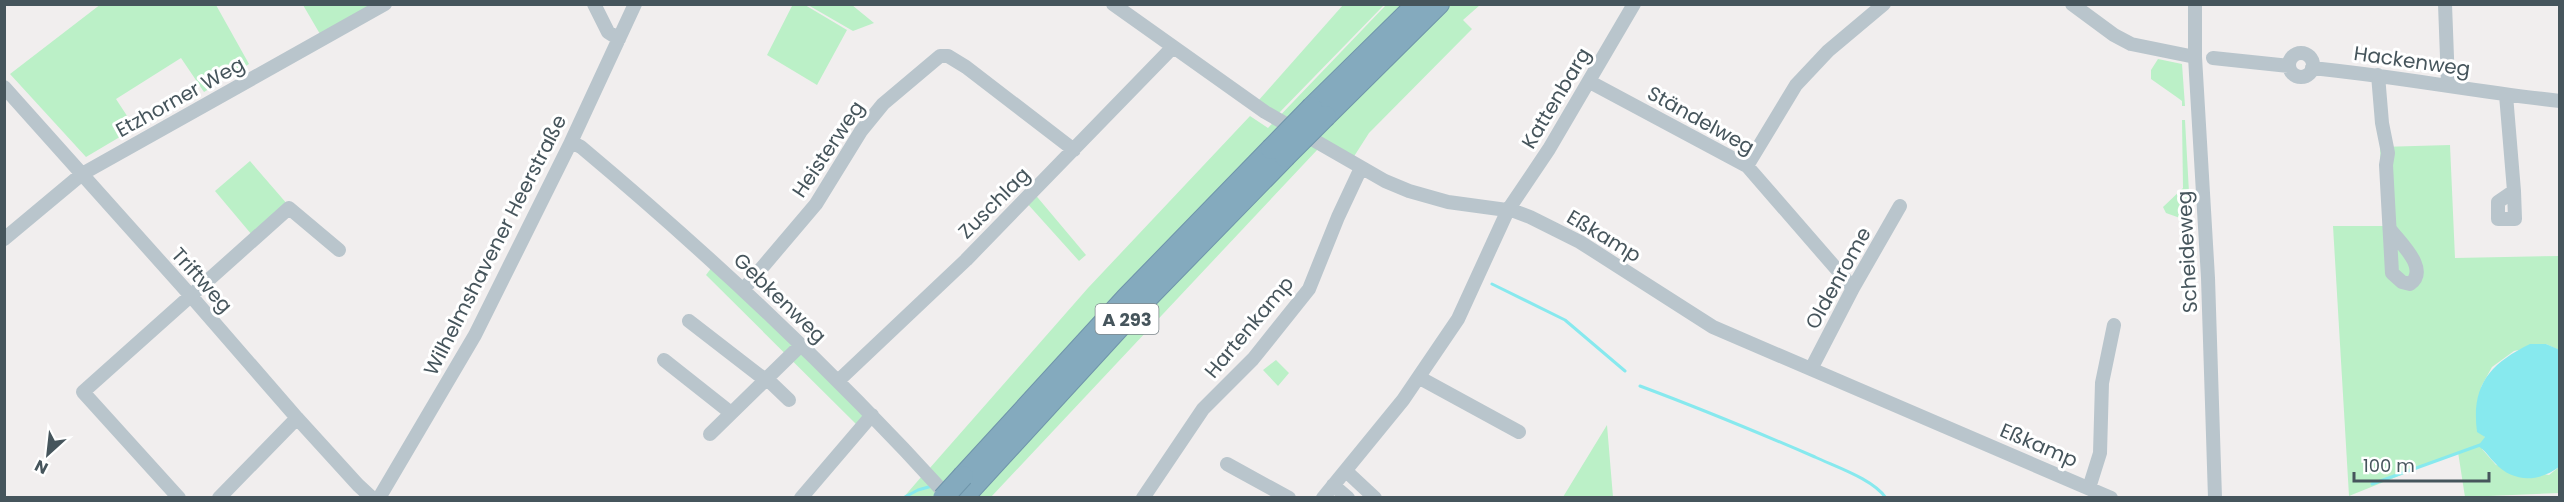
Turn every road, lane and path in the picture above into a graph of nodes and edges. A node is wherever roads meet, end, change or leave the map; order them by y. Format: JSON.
{"nodes":[{"id":1,"x":385,"y":4,"type":"edge"},
{"id":2,"x":594,"y":4,"type":"edge"},
{"id":3,"x":635,"y":4,"type":"edge"},
{"id":4,"x":1417,"y":4,"type":"edge"},
{"id":5,"x":1439,"y":4,"type":"edge"},
{"id":6,"x":1634,"y":4,"type":"edge"},
{"id":7,"x":1884,"y":4,"type":"edge"},
{"id":8,"x":2072,"y":4,"type":"edge"},
{"id":9,"x":2195,"y":4,"type":"edge"},
{"id":10,"x":2445,"y":4,"type":"edge"},
{"id":11,"x":1118,"y":6,"type":"edge"},
{"id":12,"x":620,"y":39,"type":"junction"},
{"id":13,"x":1173,"y":47,"type":"junction"},
{"id":14,"x":2195,"y":57,"type":"junction"},
{"id":15,"x":2213,"y":58,"type":"dead end"},
{"id":16,"x":2378,"y":75,"type":"junction"},
{"id":17,"x":1590,"y":82,"type":"junction"},
{"id":18,"x":2448,"y":84,"type":"junction"},
{"id":19,"x":4,"y":87,"type":"edge"},
{"id":20,"x":2506,"y":95,"type":"junction"},
{"id":21,"x":2559,"y":101,"type":"edge"},
{"id":22,"x":1319,"y":112,"type":"junction"},
{"id":23,"x":571,"y":142,"type":"junction"},
{"id":24,"x":1074,"y":150,"type":"junction"},
{"id":25,"x":1747,"y":166,"type":"junction"},
{"id":26,"x":1361,"y":168,"type":"junction"},
{"id":27,"x":81,"y":174,"type":"junction"},
{"id":28,"x":2514,"y":191,"type":"dead end"},
{"id":29,"x":1900,"y":206,"type":"dead end"},
{"id":30,"x":1508,"y":210,"type":"junction"},
{"id":31,"x":2390,"y":229,"type":"dead end"},
{"id":32,"x":4,"y":239,"type":"edge"},
{"id":33,"x":339,"y":250,"type":"dead end"},
{"id":34,"x":1853,"y":288,"type":"junction"},
{"id":35,"x":743,"y":290,"type":"junction"},
{"id":36,"x":191,"y":296,"type":"junction"},
{"id":37,"x":689,"y":321,"type":"dead end"},
{"id":38,"x":2114,"y":325,"type":"dead end"},
{"id":39,"x":801,"y":345,"type":"junction"},
{"id":40,"x":664,"y":360,"type":"dead end"},
{"id":41,"x":1811,"y":369,"type":"junction"},
{"id":42,"x":765,"y":378,"type":"junction"},
{"id":43,"x":1420,"y":378,"type":"junction"},
{"id":44,"x":838,"y":381,"type":"junction"},
{"id":45,"x":789,"y":400,"type":"dead end"},
{"id":46,"x":731,"y":413,"type":"junction"},
{"id":47,"x":872,"y":415,"type":"junction"},
{"id":48,"x":297,"y":418,"type":"junction"},
{"id":49,"x":1519,"y":432,"type":"dead end"},
{"id":50,"x":710,"y":434,"type":"dead end"},
{"id":51,"x":1227,"y":464,"type":"dead end"},
{"id":52,"x":1346,"y":471,"type":"junction"},
{"id":53,"x":1333,"y":485,"type":"junction"},
{"id":54,"x":966,"y":486,"type":"edge"},
{"id":55,"x":2089,"y":488,"type":"junction"},
{"id":56,"x":179,"y":498,"type":"edge"},
{"id":57,"x":219,"y":498,"type":"edge"},
{"id":58,"x":372,"y":498,"type":"edge"},
{"id":59,"x":378,"y":498,"type":"edge"},
{"id":60,"x":801,"y":498,"type":"edge"},
{"id":61,"x":943,"y":498,"type":"edge"},
{"id":62,"x":949,"y":498,"type":"edge"},
{"id":63,"x":1143,"y":498,"type":"edge"},
{"id":64,"x":1288,"y":498,"type":"edge"},
{"id":65,"x":1323,"y":498,"type":"edge"},
{"id":66,"x":1348,"y":498,"type":"edge"},
{"id":67,"x":1375,"y":498,"type":"edge"},
{"id":68,"x":2111,"y":498,"type":"edge"},
{"id":69,"x":2215,"y":498,"type":"edge"}],
"edges":[{"from":1,"to":27,"type":"street","name":"Etzhorner Weg"},
{"from":2,"to":12,"type":"street"},
{"from":3,"to":12,"type":"street","name":"Wilhelmshavener Heerstraße"},
{"from":4,"to":22,"type":"highway","number":"A 293"},
{"from":5,"to":22,"type":"highway","number":"A 293"},
{"from":6,"to":17,"type":"street","name":"Kattenbarg"},
{"from":7,"to":25,"type":"street"},
{"from":8,"to":14,"type":"street"},
{"from":9,"to":14,"type":"street","name":"Scheideweg"},
{"from":10,"to":18,"type":"street"},
{"from":11,"to":13,"type":"street","name":"Eßkamp"},
{"from":12,"to":23,"type":"street","name":"Wilhelmshavener Heerstraße"},
{"from":13,"to":24,"type":"street","name":"Zuschlag"},
{"from":13,"to":26,"type":"street","name":"Eßkamp"},
{"from":14,"to":69,"type":"street","name":"Scheideweg"},
{"from":15,"to":16,"type":"street","name":"Hackenweg"},
{"from":16,"to":18,"type":"street","name":"Hackenweg"},
{"from":16,"to":31,"type":"street"},
{"from":17,"to":25,"type":"street","name":"Ständelweg"},
{"from":17,"to":30,"type":"street","name":"Kattenbarg"},
{"from":18,"to":20,"type":"street","name":"Hackenweg"},
{"from":19,"to":27,"type":"street","name":"Triftweg"},
{"from":20,"to":21,"type":"street","name":"Hackenweg"},
{"from":20,"to":28,"type":"street"},
{"from":22,"to":54,"type":"highway","number":"A 293","bridge":true},
{"from":23,"to":35,"type":"street","name":"Gebkenweg"},
{"from":23,"to":59,"type":"street","name":"Wilhelmshavener Heerstraße"},
{"from":24,"to":35,"type":"street","name":"Heisterweg"},
{"from":24,"to":44,"type":"street","name":"Zuschlag"},
{"from":25,"to":34,"type":"street","name":"Ständelweg"},
{"from":26,"to":30,"type":"street","name":"Eßkamp"},
{"from":26,"to":63,"type":"street","name":"Hartenkamp"},
{"from":27,"to":32,"type":"street","name":"Etzhorner Weg"},
{"from":27,"to":36,"type":"street","name":"Triftweg"},
{"from":29,"to":34,"type":"street","name":"Oldenrome"},
{"from":30,"to":41,"type":"street","name":"Eßkamp"},
{"from":30,"to":43,"type":"street","name":"Kattenbarg"},
{"from":33,"to":36,"type":"street"},
{"from":34,"to":41,"type":"street","name":"Oldenrome"},
{"from":35,"to":39,"type":"street","name":"Gebkenweg"},
{"from":36,"to":48,"type":"street","name":"Triftweg"},
{"from":36,"to":56,"type":"street"},
{"from":37,"to":42,"type":"street"},
{"from":38,"to":55,"type":"street","name":"Eßkamp"},
{"from":39,"to":42,"type":"street"},
{"from":39,"to":44,"type":"street","name":"Gebkenweg"},
{"from":40,"to":46,"type":"street"},
{"from":41,"to":55,"type":"street","name":"Eßkamp"},
{"from":42,"to":45,"type":"street"},
{"from":42,"to":46,"type":"street"},
{"from":43,"to":49,"type":"street"},
{"from":43,"to":52,"type":"street","name":"Kattenbarg"},
{"from":44,"to":47,"type":"street","name":"Gebkenweg"},
{"from":46,"to":50,"type":"street"},
{"from":47,"to":60,"type":"street"},
{"from":47,"to":62,"type":"street","name":"Gebkenweg"},
{"from":48,"to":57,"type":"street"},
{"from":48,"to":58,"type":"street","name":"Triftweg"},
{"from":51,"to":64,"type":"street"},
{"from":52,"to":53,"type":"street","name":"Kattenbarg"},
{"from":52,"to":67,"type":"street"},
{"from":53,"to":65,"type":"street","name":"Kattenbarg"},
{"from":53,"to":66,"type":"street"},
{"from":54,"to":61,"type":"highway","number":"A 293","bridge":true},
{"from":55,"to":68,"type":"street","name":"Eßkamp"}]}
